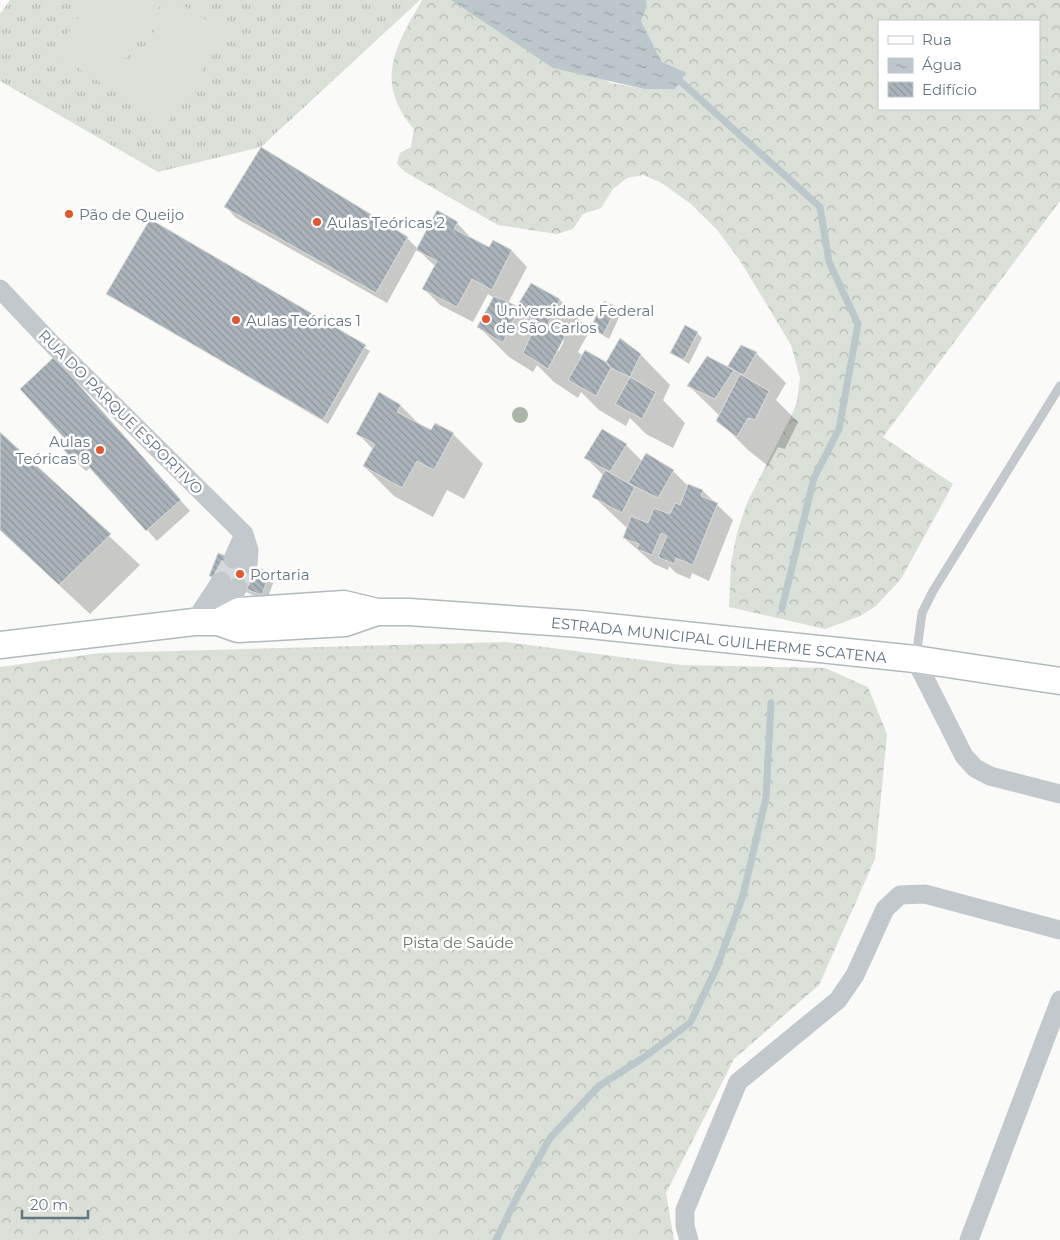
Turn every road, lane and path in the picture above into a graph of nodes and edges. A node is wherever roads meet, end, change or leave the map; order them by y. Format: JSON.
{"nodes":[{"id":1,"x":0,"y":289,"type":"edge"},
{"id":2,"x":1060,"y":386,"type":"edge"},
{"id":3,"x":241,"y":561,"type":"tunnel mouth"},
{"id":4,"x":229,"y":584,"type":"tunnel mouth"},
{"id":5,"x":206,"y":622,"type":"junction"},
{"id":6,"x":0,"y":645,"type":"edge"},
{"id":7,"x":915,"y":659,"type":"junction"},
{"id":8,"x":1060,"y":681,"type":"edge"},
{"id":9,"x":1060,"y":794,"type":"edge"},
{"id":10,"x":1060,"y":930,"type":"edge"},
{"id":11,"x":1060,"y":934,"type":"edge"},
{"id":12,"x":1060,"y":940,"type":"edge"},
{"id":13,"x":1060,"y":1000,"type":"edge"},
{"id":14,"x":689,"y":1240,"type":"edge"},
{"id":15,"x":969,"y":1240,"type":"edge"}],
"edges":[{"from":1,"to":3,"type":"street","name":"RUA DO PARQUE ESPORTIVO"},
{"from":2,"to":7,"type":"lane"},
{"from":4,"to":5,"type":"street"},
{"from":5,"to":6,"type":"main road","name":"ESTRADA MUNICIPAL GUILHERME SCATENA"},
{"from":5,"to":7,"type":"main road","name":"ESTRADA MUNICIPAL GUILHERME SCATENA"},
{"from":7,"to":8,"type":"main road","name":"ESTRADA MUNICIPAL GUILHERME SCATENA"},
{"from":7,"to":9,"type":"street"},
{"from":10,"to":14,"type":"street"},
{"from":11,"to":12,"type":"street"},
{"from":13,"to":15,"type":"street"}]}
